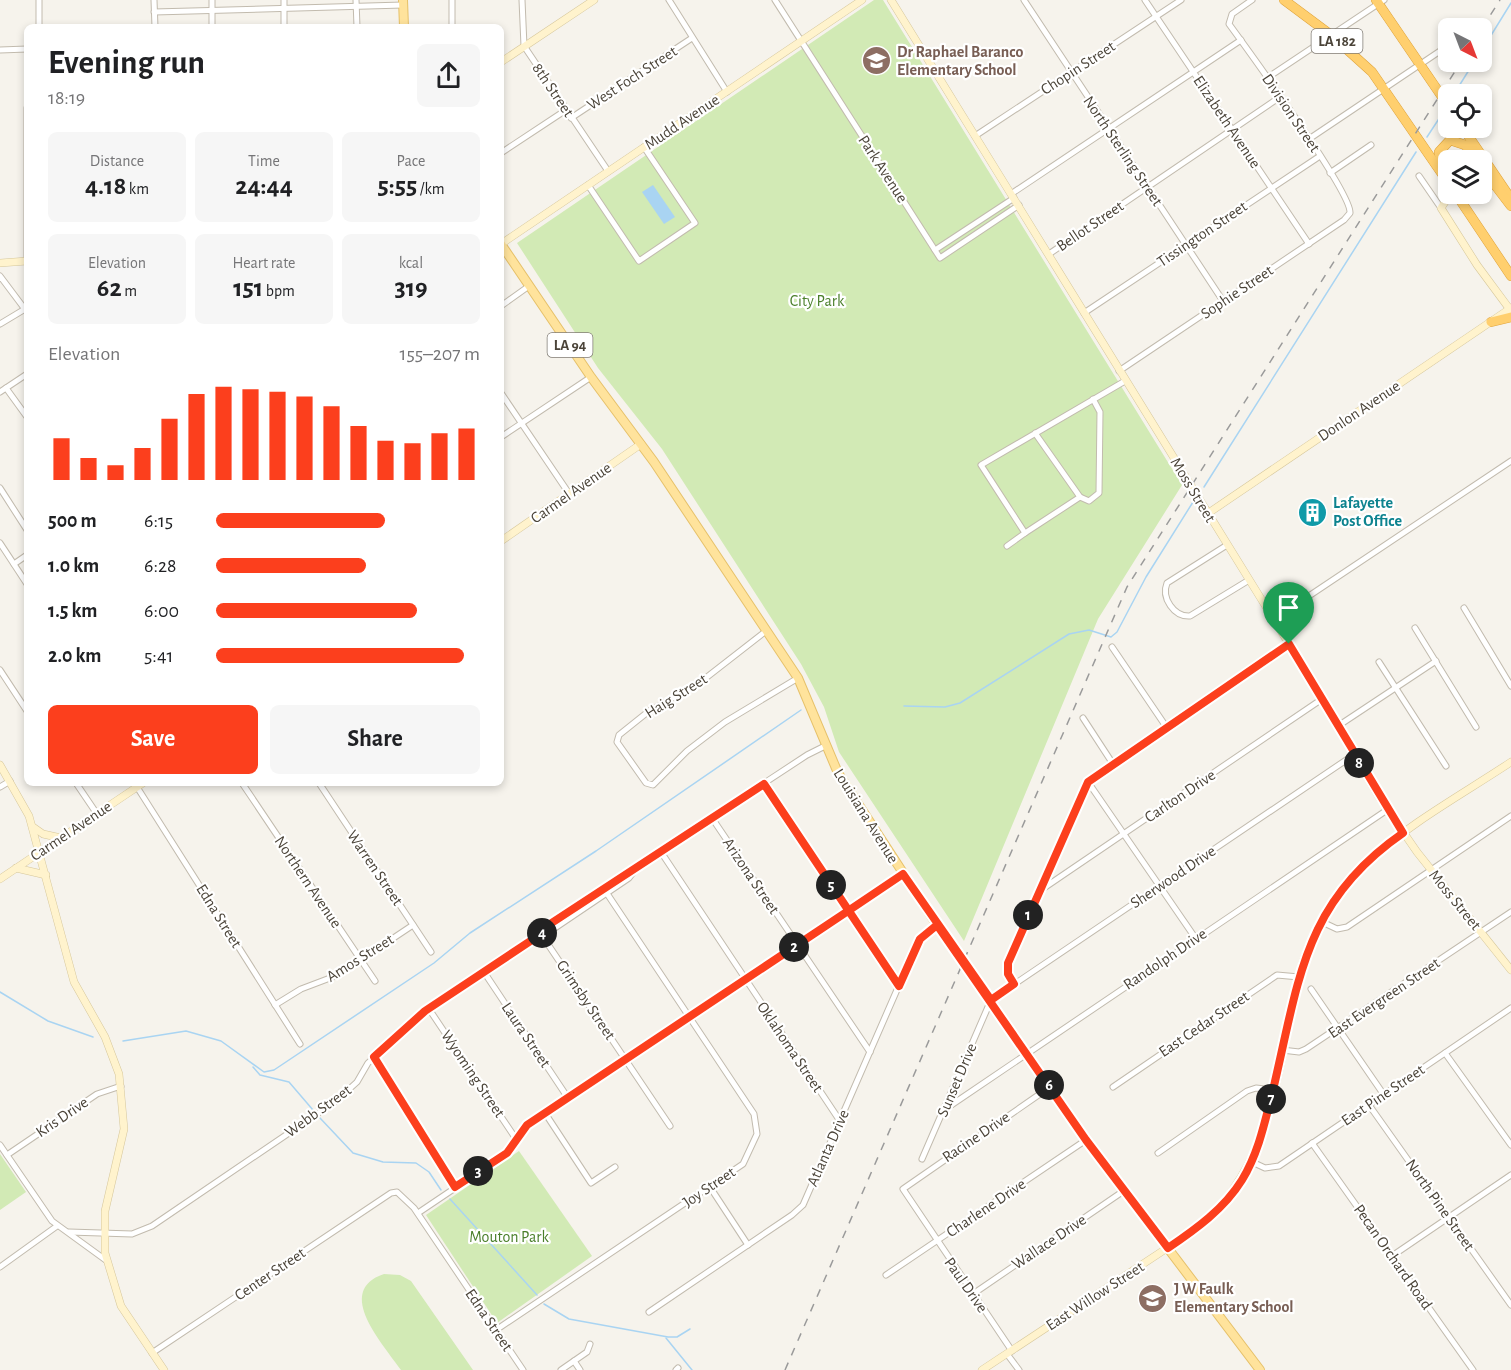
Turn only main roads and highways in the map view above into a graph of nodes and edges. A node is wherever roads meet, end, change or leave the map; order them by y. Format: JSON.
{"nodes":[{"id":1,"x":594,"y":0,"type":"edge"},
{"id":2,"x":862,"y":0,"type":"edge"},
{"id":3,"x":891,"y":0,"type":"edge"},
{"id":4,"x":1284,"y":0,"type":"edge"},
{"id":5,"x":1379,"y":1,"type":"edge"},
{"id":6,"x":403,"y":2,"type":"edge"},
{"id":7,"x":404,"y":24,"type":"edge"},
{"id":8,"x":504,"y":60,"type":"edge"},
{"id":9,"x":1438,"y":90,"type":"edge"},
{"id":10,"x":1470,"y":138,"type":"edge"},
{"id":11,"x":1440,"y":150,"type":"edge"},
{"id":12,"x":1469,"y":150,"type":"edge"},
{"id":13,"x":1438,"y":168,"type":"edge"},
{"id":14,"x":1492,"y":181,"type":"edge"},
{"id":15,"x":1511,"y":199,"type":"edge"},
{"id":16,"x":1444,"y":204,"type":"edge"},
{"id":17,"x":1463,"y":204,"type":"edge"},
{"id":18,"x":1511,"y":206,"type":"edge"},
{"id":19,"x":1486,"y":239,"type":"junction"},
{"id":20,"x":504,"y":242,"type":"edge"},
{"id":21,"x":504,"y":248,"type":"edge"},
{"id":22,"x":24,"y":260,"type":"edge"},
{"id":23,"x":0,"y":263,"type":"edge"},
{"id":24,"x":1511,"y":265,"type":"edge"},
{"id":25,"x":1511,"y":276,"type":"edge"},
{"id":26,"x":1511,"y":311,"type":"edge"},
{"id":27,"x":1491,"y":322,"type":"joint"},
{"id":28,"x":641,"y":444,"type":"junction"},
{"id":29,"x":1207,"y":514,"type":"junction"},
{"id":30,"x":504,"y":539,"type":"edge"},
{"id":31,"x":1511,"y":762,"type":"edge"},
{"id":32,"x":0,"y":765,"type":"edge"},
{"id":33,"x":139,"y":786,"type":"edge"},
{"id":34,"x":32,"y":826,"type":"junction"},
{"id":35,"x":1403,"y":833,"type":"junction"},
{"id":36,"x":60,"y":838,"type":"junction"},
{"id":37,"x":40,"y":852,"type":"junction"},
{"id":38,"x":16,"y":868,"type":"junction"},
{"id":39,"x":46,"y":875,"type":"junction"},
{"id":40,"x":0,"y":879,"type":"edge"},
{"id":41,"x":1511,"y":970,"type":"edge"},
{"id":42,"x":1168,"y":1248,"type":"junction"},
{"id":43,"x":164,"y":1370,"type":"edge"},
{"id":44,"x":982,"y":1370,"type":"edge"},
{"id":45,"x":1260,"y":1370,"type":"edge"}],
"edges":[{"from":1,"to":8,"type":"main road"},
{"from":2,"to":20,"type":"main road","name":"Mudd Avenue"},
{"from":3,"to":29,"type":"main road","name":"Moss Street"},
{"from":4,"to":13,"type":"highway","number":"LA 182"},
{"from":5,"to":9,"type":"highway"},
{"from":6,"to":7,"type":"main road"},
{"from":10,"to":15,"type":"highway"},
{"from":11,"to":12,"type":"highway"},
{"from":14,"to":18,"type":"highway"},
{"from":16,"to":26,"type":"main road"},
{"from":17,"to":19,"type":"highway"},
{"from":19,"to":24,"type":"highway"},
{"from":19,"to":25,"type":"highway"},
{"from":21,"to":28,"type":"main road","name":"Louisiana Avenue","number":"LA 94"},
{"from":22,"to":23,"type":"main road"},
{"from":26,"to":27,"type":"highway"},
{"from":27,"to":29,"type":"main road","name":"Donlon Avenue"},
{"from":28,"to":30,"type":"main road","name":"Carmel Avenue"},
{"from":28,"to":42,"type":"main road","name":"Louisiana Avenue"},
{"from":29,"to":35,"type":"main road","name":"Moss Street"},
{"from":31,"to":35,"type":"main road","name":"East Willow Street"},
{"from":32,"to":34,"type":"main road"},
{"from":33,"to":36,"type":"main road","name":"Carmel Avenue"},
{"from":34,"to":36,"type":"main road"},
{"from":34,"to":37,"type":"main road"},
{"from":35,"to":41,"type":"main road","name":"Moss Street"},
{"from":35,"to":42,"type":"main road","name":"East Willow Street"},
{"from":36,"to":37,"type":"main road","name":"Carmel Avenue"},
{"from":37,"to":38,"type":"main road","name":"Carmel Avenue"},
{"from":37,"to":39,"type":"main road"},
{"from":38,"to":39,"type":"main road"},
{"from":38,"to":40,"type":"main road","name":"Carmel Avenue"},
{"from":39,"to":43,"type":"main road"},
{"from":42,"to":44,"type":"main road","name":"East Willow Street"},
{"from":42,"to":45,"type":"main road","name":"Louisiana Avenue"}]}
